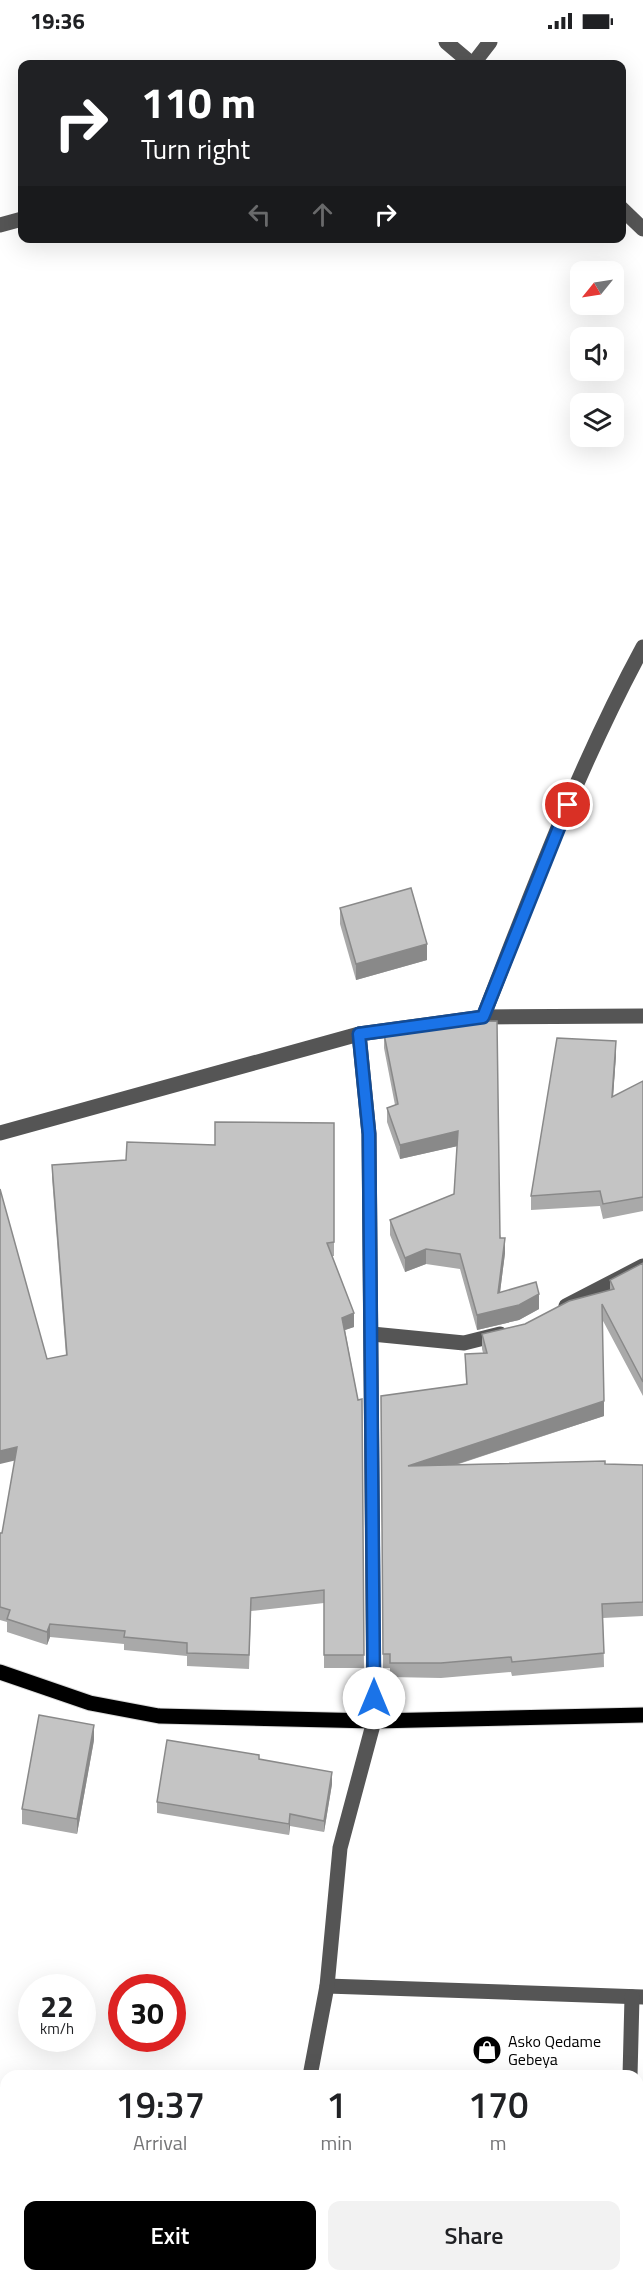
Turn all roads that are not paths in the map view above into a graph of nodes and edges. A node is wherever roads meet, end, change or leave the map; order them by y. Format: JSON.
{"nodes":[{"id":1,"x":446,"y":42,"type":"edge"},
{"id":2,"x":490,"y":42,"type":"edge"},
{"id":3,"x":468,"y":60,"type":"edge"},
{"id":4,"x":476,"y":60,"type":"edge"},
{"id":5,"x":626,"y":213,"type":"edge"},
{"id":6,"x":18,"y":220,"type":"edge"},
{"id":7,"x":0,"y":225,"type":"edge"},
{"id":8,"x":643,"y":229,"type":"edge"},
{"id":9,"x":643,"y":646,"type":"edge"},
{"id":10,"x":643,"y":1016,"type":"edge"},
{"id":11,"x":483,"y":1017,"type":"junction"},
{"id":12,"x":359,"y":1034,"type":"junction"},
{"id":13,"x":0,"y":1133,"type":"edge"},
{"id":14,"x":643,"y":1266,"type":"edge"},
{"id":15,"x":552,"y":1313,"type":"edge"},
{"id":16,"x":510,"y":1332,"type":"edge"},
{"id":17,"x":372,"y":1334,"type":"junction"},
{"id":18,"x":0,"y":1672,"type":"edge"},
{"id":19,"x":643,"y":1715,"type":"edge"},
{"id":20,"x":374,"y":1721,"type":"junction"},
{"id":21,"x":327,"y":1986,"type":"junction"},
{"id":22,"x":637,"y":1997,"type":"edge"},
{"id":23,"x":311,"y":2070,"type":"edge"},
{"id":24,"x":631,"y":2070,"type":"edge"}],
"edges":[{"from":1,"to":3,"type":"street"},
{"from":2,"to":4,"type":"street"},
{"from":5,"to":8,"type":"street"},
{"from":6,"to":7,"type":"street"},
{"from":9,"to":11,"type":"street"},
{"from":10,"to":11,"type":"street"},
{"from":11,"to":12,"type":"street"},
{"from":12,"to":13,"type":"street"},
{"from":12,"to":17,"type":"street"},
{"from":14,"to":15,"type":"street"},
{"from":16,"to":17,"type":"street"},
{"from":17,"to":20,"type":"street"},
{"from":18,"to":20,"type":"main road"},
{"from":19,"to":20,"type":"main road"},
{"from":20,"to":21,"type":"street"},
{"from":21,"to":22,"type":"street"},
{"from":21,"to":23,"type":"street"},
{"from":22,"to":24,"type":"street"}]}
